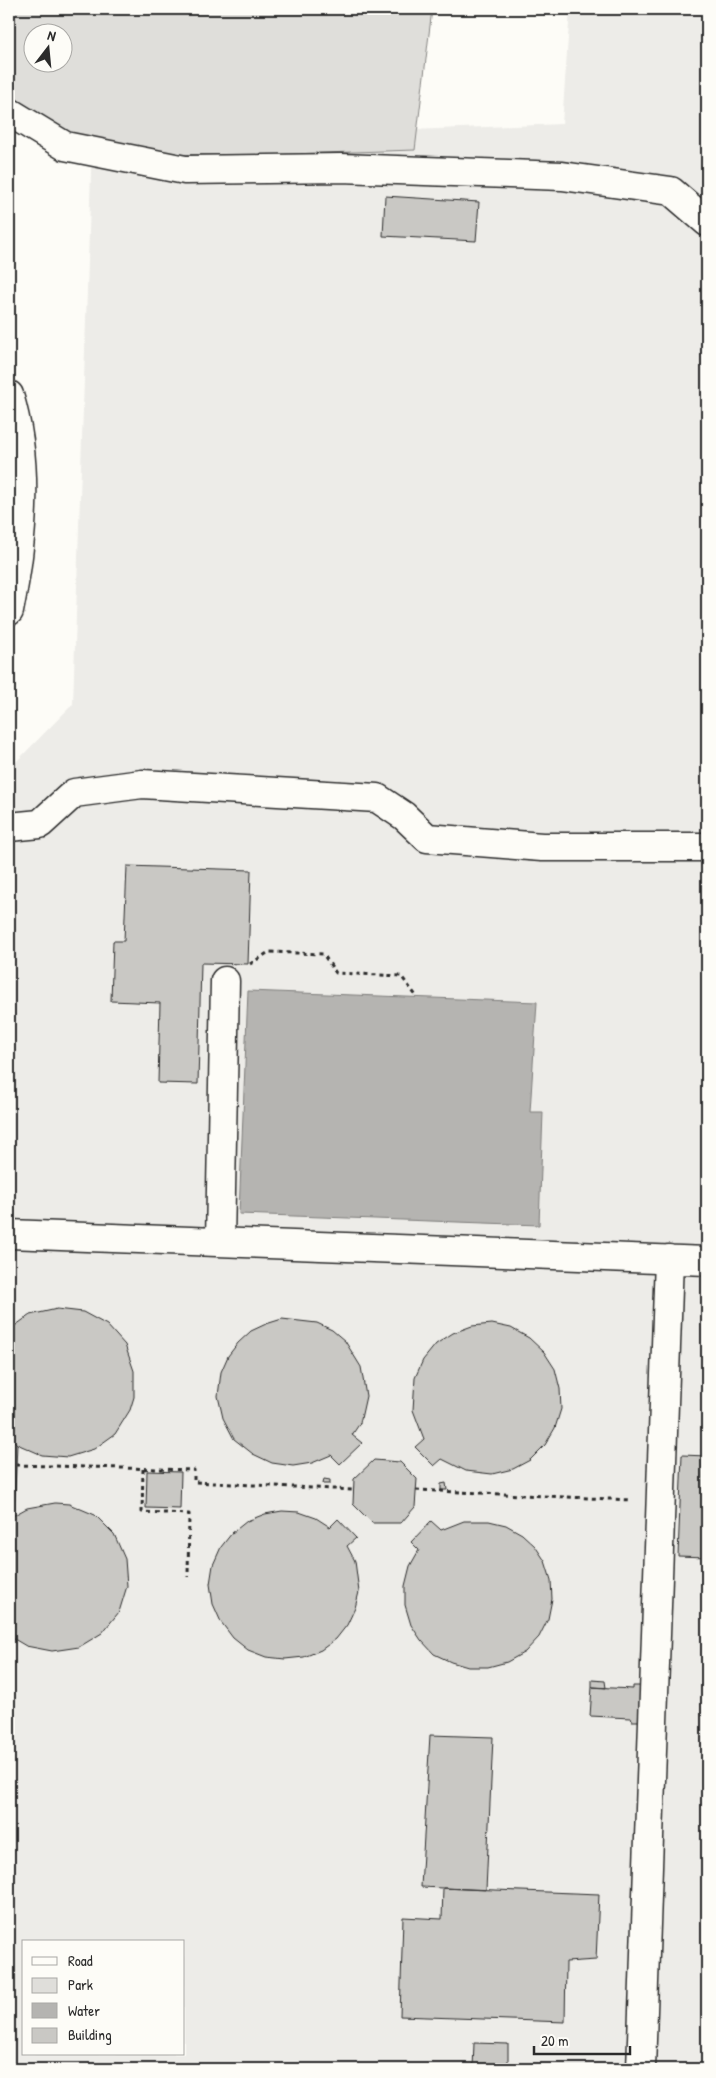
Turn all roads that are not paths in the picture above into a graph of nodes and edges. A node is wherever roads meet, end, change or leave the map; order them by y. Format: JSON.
{"nodes":[{"id":1,"x":9,"y":112,"type":"edge"},
{"id":2,"x":707,"y":222,"type":"edge"},
{"id":3,"x":9,"y":395,"type":"edge"},
{"id":4,"x":9,"y":611,"type":"edge"},
{"id":5,"x":9,"y":827,"type":"edge"},
{"id":6,"x":707,"y":847,"type":"edge"},
{"id":7,"x":225,"y":981,"type":"road end"},
{"id":8,"x":9,"y":1234,"type":"edge"},
{"id":9,"x":220,"y":1242,"type":"junction"},
{"id":10,"x":669,"y":1259,"type":"junction"},
{"id":11,"x":707,"y":1261,"type":"edge"},
{"id":12,"x":641,"y":2069,"type":"edge"}],
"edges":[{"from":1,"to":2,"type":"main road"},
{"from":3,"to":4,"type":"main road"},
{"from":5,"to":6,"type":"main road"},
{"from":7,"to":9,"type":"main road"},
{"from":8,"to":9,"type":"main road"},
{"from":9,"to":10,"type":"main road"},
{"from":10,"to":11,"type":"main road"},
{"from":10,"to":12,"type":"main road"}]}
